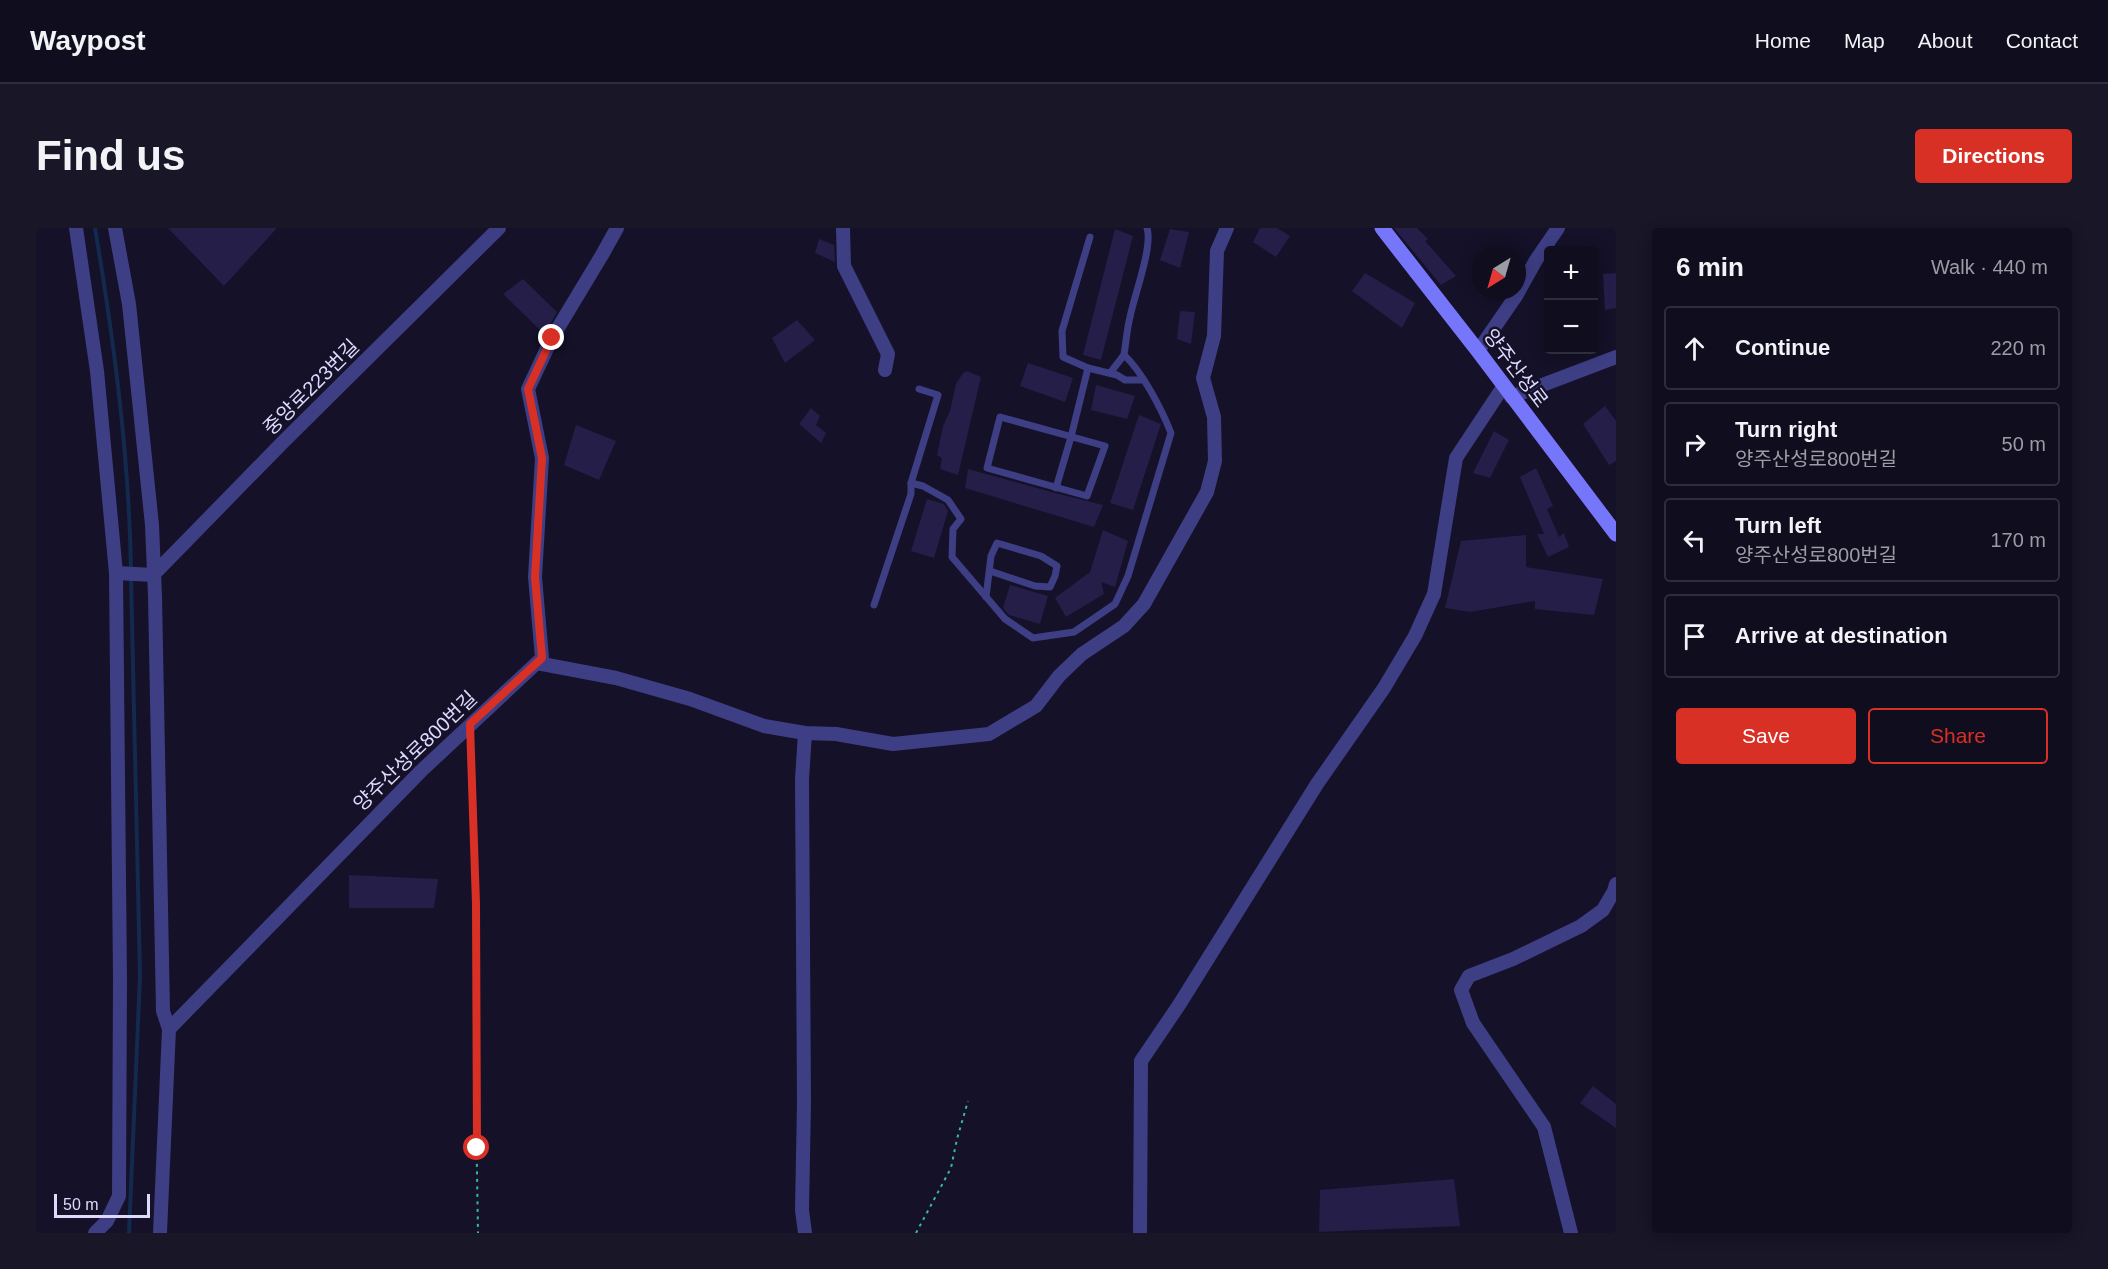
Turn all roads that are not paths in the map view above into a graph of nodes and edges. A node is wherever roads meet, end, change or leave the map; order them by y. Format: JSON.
{"nodes":[{"id":1,"x":76,"y":228,"type":"edge"},
{"id":2,"x":115,"y":228,"type":"edge"},
{"id":3,"x":499,"y":228,"type":"edge"},
{"id":4,"x":617,"y":228,"type":"edge"},
{"id":5,"x":843,"y":228,"type":"edge"},
{"id":6,"x":1147,"y":228,"type":"edge"},
{"id":7,"x":1227,"y":228,"type":"edge"},
{"id":8,"x":1382,"y":228,"type":"edge"},
{"id":9,"x":1558,"y":228,"type":"edge"},
{"id":10,"x":1090,"y":237,"type":"dead end"},
{"id":11,"x":1478,"y":351,"type":"junction"},
{"id":12,"x":1124,"y":354,"type":"junction"},
{"id":13,"x":1616,"y":357,"type":"edge"},
{"id":14,"x":1088,"y":368,"type":"junction"},
{"id":15,"x":885,"y":370,"type":"dead end"},
{"id":16,"x":1110,"y":374,"type":"junction"},
{"id":17,"x":1142,"y":380,"type":"junction"},
{"id":18,"x":919,"y":389,"type":"dead end"},
{"id":19,"x":1507,"y":392,"type":"junction"},
{"id":20,"x":1071,"y":437,"type":"junction"},
{"id":21,"x":911,"y":483,"type":"junction"},
{"id":22,"x":1056,"y":488,"type":"junction"},
{"id":23,"x":1616,"y":534,"type":"edge"},
{"id":24,"x":990,"y":571,"type":"junction"},
{"id":25,"x":116,"y":573,"type":"junction"},
{"id":26,"x":153,"y":575,"type":"junction"},
{"id":27,"x":986,"y":597,"type":"junction"},
{"id":28,"x":874,"y":605,"type":"dead end"},
{"id":29,"x":537,"y":663,"type":"junction"},
{"id":30,"x":805,"y":734,"type":"junction"},
{"id":31,"x":1616,"y":884,"type":"edge"},
{"id":32,"x":169,"y":1029,"type":"junction"},
{"id":33,"x":95,"y":1233,"type":"edge"},
{"id":34,"x":160,"y":1233,"type":"edge"},
{"id":35,"x":804,"y":1233,"type":"edge"},
{"id":36,"x":1140,"y":1233,"type":"edge"},
{"id":37,"x":1571,"y":1233,"type":"edge"}],
"edges":[{"from":1,"to":25,"type":"street"},
{"from":2,"to":26,"type":"street"},
{"from":3,"to":26,"type":"street","name":"중앙로223번길"},
{"from":4,"to":29,"type":"street"},
{"from":5,"to":15,"type":"street"},
{"from":6,"to":12,"type":"lane"},
{"from":7,"to":30,"type":"street"},
{"from":8,"to":11,"type":"street","name":"양주산성로"},
{"from":9,"to":11,"type":"street"},
{"from":10,"to":14,"type":"lane"},
{"from":11,"to":19,"type":"street","name":"양주산성로"},
{"from":12,"to":16,"type":"lane"},
{"from":12,"to":17,"type":"lane"},
{"from":13,"to":19,"type":"street"},
{"from":14,"to":16,"type":"lane"},
{"from":14,"to":20,"type":"lane"},
{"from":16,"to":17,"type":"lane"},
{"from":17,"to":27,"type":"lane"},
{"from":18,"to":21,"type":"lane"},
{"from":19,"to":23,"type":"street","name":"양주산성로"},
{"from":19,"to":36,"type":"street"},
{"from":20,"to":22,"type":"lane"},
{"from":20,"to":22,"type":"lane"},
{"from":20,"to":22,"type":"lane"},
{"from":21,"to":27,"type":"lane"},
{"from":21,"to":28,"type":"lane"},
{"from":24,"to":24,"type":"lane"},
{"from":24,"to":27,"type":"lane"},
{"from":25,"to":26,"type":"street"},
{"from":25,"to":33,"type":"street"},
{"from":26,"to":32,"type":"street"},
{"from":29,"to":30,"type":"street"},
{"from":29,"to":32,"type":"street","name":"양주산성로800번길"},
{"from":30,"to":35,"type":"street"},
{"from":31,"to":37,"type":"street"},
{"from":32,"to":34,"type":"street"}]}
